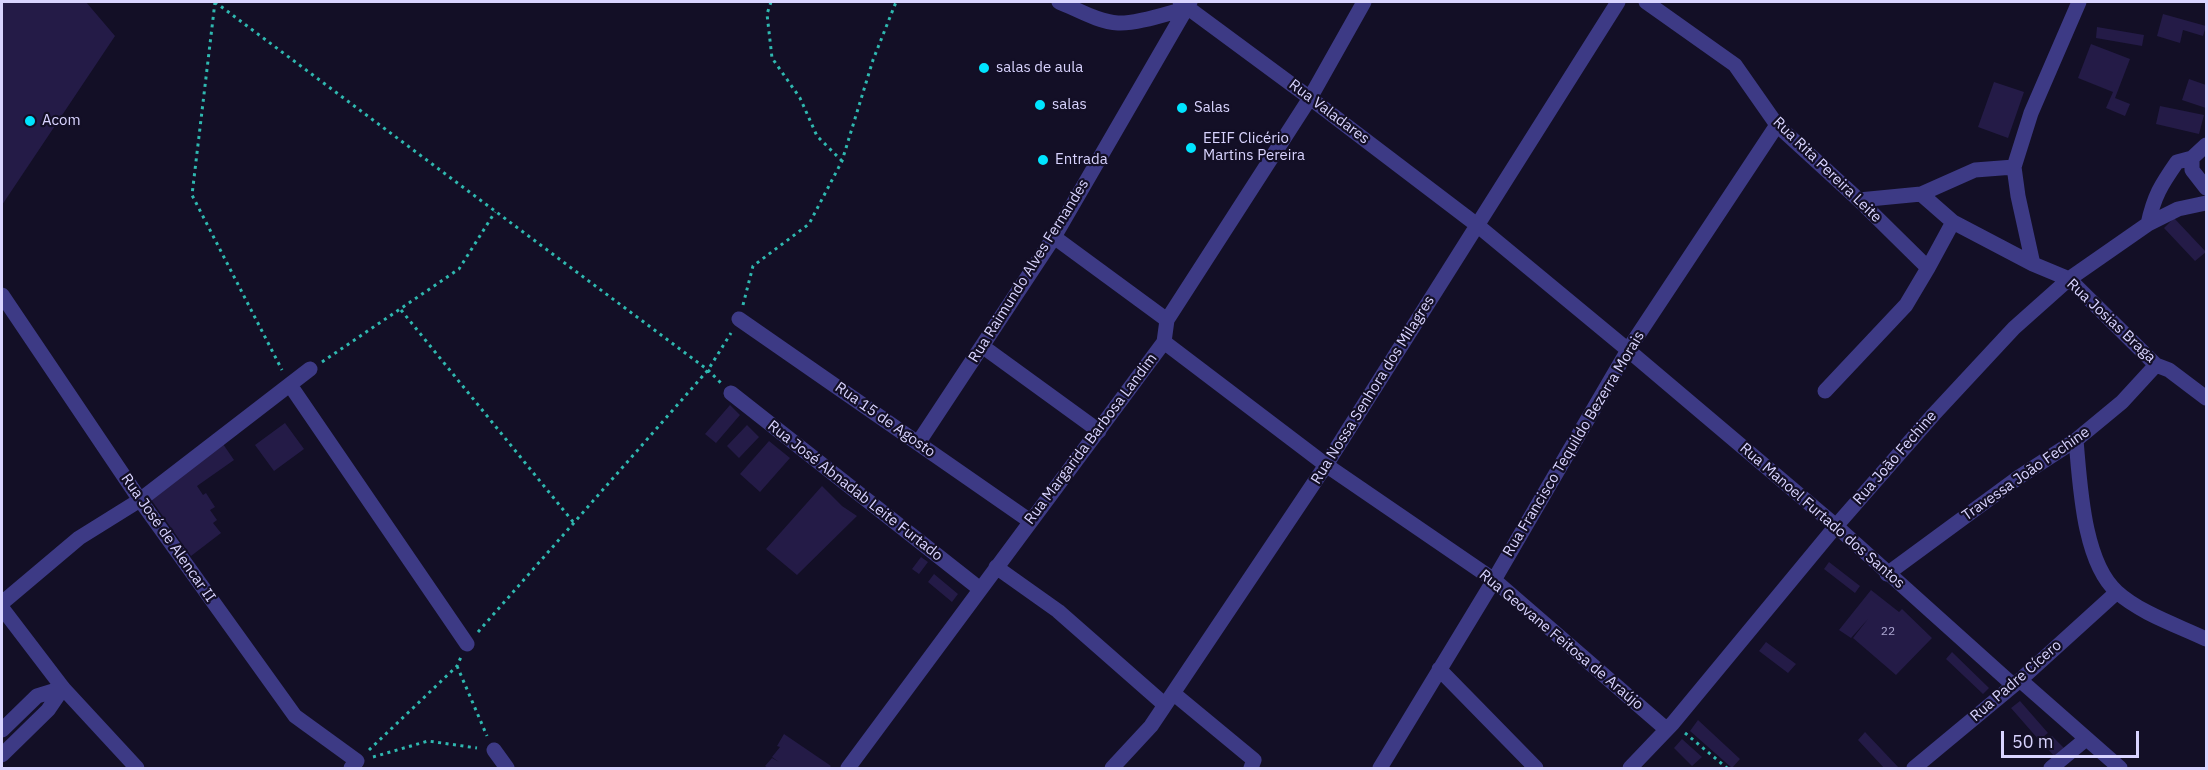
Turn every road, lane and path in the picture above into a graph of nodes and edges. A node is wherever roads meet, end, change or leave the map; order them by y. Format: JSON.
{"nodes":[{"id":1,"x":215,"y":2,"type":"edge"},
{"id":2,"x":771,"y":2,"type":"edge"},
{"id":3,"x":896,"y":2,"type":"edge"},
{"id":4,"x":1059,"y":2,"type":"edge"},
{"id":5,"x":1364,"y":2,"type":"edge"},
{"id":6,"x":1618,"y":2,"type":"edge"},
{"id":7,"x":1647,"y":2,"type":"edge"},
{"id":8,"x":2079,"y":2,"type":"edge"},
{"id":9,"x":1186,"y":4,"type":"edge"},
{"id":10,"x":1310,"y":98,"type":"junction"},
{"id":11,"x":1777,"y":125,"type":"junction"},
{"id":12,"x":2206,"y":145,"type":"edge"},
{"id":13,"x":2192,"y":158,"type":"junction"},
{"id":14,"x":843,"y":161,"type":"junction"},
{"id":15,"x":2014,"y":167,"type":"junction"},
{"id":16,"x":2206,"y":188,"type":"edge"},
{"id":17,"x":1921,"y":194,"type":"junction"},
{"id":18,"x":1859,"y":200,"type":"junction"},
{"id":19,"x":2206,"y":203,"type":"edge"},
{"id":20,"x":496,"y":211,"type":"junction"},
{"id":21,"x":1953,"y":222,"type":"junction"},
{"id":22,"x":2148,"y":224,"type":"junction"},
{"id":23,"x":1477,"y":225,"type":"junction"},
{"id":24,"x":1054,"y":237,"type":"junction"},
{"id":25,"x":2033,"y":264,"type":"junction"},
{"id":26,"x":1928,"y":268,"type":"junction"},
{"id":27,"x":2069,"y":279,"type":"junction"},
{"id":28,"x":2,"y":295,"type":"edge"},
{"id":29,"x":401,"y":310,"type":"junction"},
{"id":30,"x":740,"y":319,"type":"junction"},
{"id":31,"x":1167,"y":320,"type":"junction"},
{"id":32,"x":1164,"y":342,"type":"junction"},
{"id":33,"x":982,"y":346,"type":"junction"},
{"id":34,"x":1628,"y":350,"type":"junction"},
{"id":35,"x":2156,"y":365,"type":"junction"},
{"id":36,"x":310,"y":369,"type":"joint"},
{"id":37,"x":708,"y":370,"type":"junction"},
{"id":38,"x":290,"y":385,"type":"junction"},
{"id":39,"x":1825,"y":391,"type":"dead end"},
{"id":40,"x":731,"y":393,"type":"joint"},
{"id":41,"x":2206,"y":398,"type":"edge"},
{"id":42,"x":1099,"y":431,"type":"junction"},
{"id":43,"x":2076,"y":440,"type":"junction"},
{"id":44,"x":918,"y":443,"type":"junction"},
{"id":45,"x":1326,"y":465,"type":"junction"},
{"id":46,"x":140,"y":500,"type":"junction"},
{"id":47,"x":1030,"y":521,"type":"junction"},
{"id":48,"x":574,"y":523,"type":"junction"},
{"id":49,"x":1836,"y":526,"type":"junction"},
{"id":50,"x":996,"y":567,"type":"junction"},
{"id":51,"x":1887,"y":574,"type":"junction"},
{"id":52,"x":1494,"y":580,"type":"junction"},
{"id":53,"x":980,"y":589,"type":"junction"},
{"id":54,"x":2117,"y":592,"type":"junction"},
{"id":55,"x":2,"y":603,"type":"edge"},
{"id":56,"x":2,"y":608,"type":"edge"},
{"id":57,"x":2206,"y":639,"type":"edge"},
{"id":58,"x":467,"y":644,"type":"junction"},
{"id":59,"x":457,"y":666,"type":"junction"},
{"id":60,"x":1439,"y":669,"type":"junction"},
{"id":61,"x":2017,"y":683,"type":"junction"},
{"id":62,"x":63,"y":688,"type":"junction"},
{"id":63,"x":1169,"y":699,"type":"junction"},
{"id":64,"x":1669,"y":726,"type":"junction"},
{"id":65,"x":2,"y":730,"type":"edge"},
{"id":66,"x":2086,"y":739,"type":"junction"},
{"id":67,"x":494,"y":750,"type":"junction"},
{"id":68,"x":2,"y":755,"type":"edge"},
{"id":69,"x":354,"y":765,"type":"edge"},
{"id":70,"x":137,"y":768,"type":"edge"},
{"id":71,"x":507,"y":768,"type":"edge"},
{"id":72,"x":848,"y":768,"type":"edge"},
{"id":73,"x":1112,"y":768,"type":"edge"},
{"id":74,"x":1251,"y":768,"type":"edge"},
{"id":75,"x":1380,"y":768,"type":"edge"},
{"id":76,"x":1536,"y":768,"type":"edge"},
{"id":77,"x":1630,"y":768,"type":"edge"},
{"id":78,"x":1727,"y":768,"type":"edge"},
{"id":79,"x":1914,"y":768,"type":"edge"},
{"id":80,"x":2052,"y":768,"type":"edge"},
{"id":81,"x":2120,"y":768,"type":"edge"}],
"edges":[{"from":1,"to":20,"type":"path"},
{"from":1,"to":38,"type":"path"},
{"from":2,"to":14,"type":"path"},
{"from":3,"to":14,"type":"path"},
{"from":4,"to":9,"type":"street"},
{"from":5,"to":10,"type":"street","name":"Rua Margarida Barbosa Landim"},
{"from":6,"to":23,"type":"street","name":"Rua Nossa Senhora dos Milagres"},
{"from":7,"to":11,"type":"street","name":"Rua Rita Pereira Leite"},
{"from":8,"to":15,"type":"street"},
{"from":9,"to":10,"type":"street","name":"Rua Valadares"},
{"from":9,"to":24,"type":"street","name":"Rua Raimundo Alves Fernandes"},
{"from":10,"to":23,"type":"street","name":"Rua Valadares"},
{"from":10,"to":31,"type":"street","name":"Rua Margarida Barbosa Landim"},
{"from":11,"to":18,"type":"street","name":"Rua Rita Pereira Leite"},
{"from":11,"to":34,"type":"street","name":"Rua Francisco Tequildo Bezerra Morais"},
{"from":12,"to":13,"type":"street"},
{"from":13,"to":16,"type":"street"},
{"from":13,"to":22,"type":"street"},
{"from":14,"to":30,"type":"path"},
{"from":15,"to":17,"type":"street"},
{"from":15,"to":25,"type":"street"},
{"from":17,"to":18,"type":"street"},
{"from":17,"to":21,"type":"street","name":"Rua Josias Braga"},
{"from":18,"to":26,"type":"street","name":"Rua Rita Pereira Leite"},
{"from":19,"to":22,"type":"street","name":"Rua João Fechine"},
{"from":20,"to":29,"type":"path"},
{"from":20,"to":37,"type":"path"},
{"from":21,"to":25,"type":"street","name":"Rua Josias Braga"},
{"from":21,"to":26,"type":"street"},
{"from":22,"to":27,"type":"street","name":"Rua João Fechine"},
{"from":23,"to":34,"type":"street","name":"Rua Valadares"},
{"from":23,"to":45,"type":"street","name":"Rua Nossa Senhora dos Milagres"},
{"from":24,"to":31,"type":"street"},
{"from":24,"to":33,"type":"street","name":"Rua Raimundo Alves Fernandes"},
{"from":25,"to":27,"type":"street","name":"Rua Josias Braga"},
{"from":26,"to":39,"type":"street"},
{"from":27,"to":35,"type":"street","name":"Rua Josias Braga"},
{"from":27,"to":49,"type":"street","name":"Rua João Fechine"},
{"from":28,"to":46,"type":"street","name":"Rua José de Alencar II"},
{"from":29,"to":36,"type":"path"},
{"from":29,"to":48,"type":"path"},
{"from":30,"to":37,"type":"path"},
{"from":30,"to":44,"type":"street","name":"Rua 15 de Agosto"},
{"from":31,"to":32,"type":"street","name":"Rua Margarida Barbosa Landim"},
{"from":32,"to":42,"type":"street","name":"Rua Margarida Barbosa Landim"},
{"from":32,"to":45,"type":"street","name":"Rua Geovane Feitosa de Araújo"},
{"from":33,"to":42,"type":"street"},
{"from":33,"to":44,"type":"street","name":"Rua Raimundo Alves Fernandes"},
{"from":34,"to":49,"type":"street","name":"Rua Manoel Furtado dos Santos"},
{"from":34,"to":52,"type":"street","name":"Rua Francisco Tequildo Bezerra Morais"},
{"from":35,"to":41,"type":"street","name":"Rua Josias Braga"},
{"from":35,"to":43,"type":"street","name":"Travessa João Fechine"},
{"from":36,"to":38,"type":"street"},
{"from":37,"to":40,"type":"path"},
{"from":37,"to":48,"type":"path"},
{"from":38,"to":46,"type":"street"},
{"from":38,"to":58,"type":"street"},
{"from":40,"to":53,"type":"street","name":"Rua José Abnadab Leite Furtado"},
{"from":42,"to":47,"type":"street","name":"Rua Margarida Barbosa Landim"},
{"from":43,"to":51,"type":"street","name":"Travessa João Fechine"},
{"from":43,"to":54,"type":"street"},
{"from":44,"to":47,"type":"street","name":"Rua 15 de Agosto"},
{"from":45,"to":52,"type":"street","name":"Rua Geovane Feitosa de Araújo"},
{"from":45,"to":63,"type":"street","name":"Rua Nossa Senhora dos Milagres"},
{"from":46,"to":55,"type":"street"},
{"from":46,"to":69,"type":"street","name":"Rua José de Alencar II"},
{"from":47,"to":50,"type":"street","name":"Rua Margarida Barbosa Landim"},
{"from":48,"to":58,"type":"path"},
{"from":49,"to":51,"type":"street","name":"Rua Manoel Furtado dos Santos"},
{"from":49,"to":64,"type":"street","name":"Rua João Fechine"},
{"from":50,"to":53,"type":"street","name":"Rua Margarida Barbosa Landim"},
{"from":50,"to":63,"type":"street"},
{"from":51,"to":61,"type":"street","name":"Rua Manoel Furtado dos Santos"},
{"from":52,"to":60,"type":"street","name":"Rua Francisco Tequildo Bezerra Morais"},
{"from":52,"to":64,"type":"street","name":"Rua Geovane Feitosa de Araújo"},
{"from":53,"to":72,"type":"street","name":"Rua Margarida Barbosa Landim"},
{"from":54,"to":57,"type":"street"},
{"from":54,"to":61,"type":"street","name":"Rua Padre Cícero"},
{"from":56,"to":62,"type":"street"},
{"from":58,"to":59,"type":"path"},
{"from":59,"to":67,"type":"path"},
{"from":59,"to":69,"type":"path"},
{"from":60,"to":75,"type":"street","name":"Rua Francisco Tequildo Bezerra Morais"},
{"from":60,"to":76,"type":"street"},
{"from":61,"to":66,"type":"street","name":"Rua Manoel Furtado dos Santos"},
{"from":61,"to":79,"type":"street","name":"Rua Padre Cícero"},
{"from":62,"to":65,"type":"street"},
{"from":62,"to":68,"type":"street"},
{"from":62,"to":70,"type":"street"},
{"from":63,"to":73,"type":"street","name":"Rua Nossa Senhora dos Milagres"},
{"from":63,"to":74,"type":"street"},
{"from":64,"to":77,"type":"street","name":"Rua João Fechine"},
{"from":64,"to":78,"type":"path"},
{"from":66,"to":80,"type":"street"},
{"from":66,"to":81,"type":"street","name":"Rua Manoel Furtado dos Santos"},
{"from":67,"to":69,"type":"path"},
{"from":67,"to":71,"type":"street"}]}
